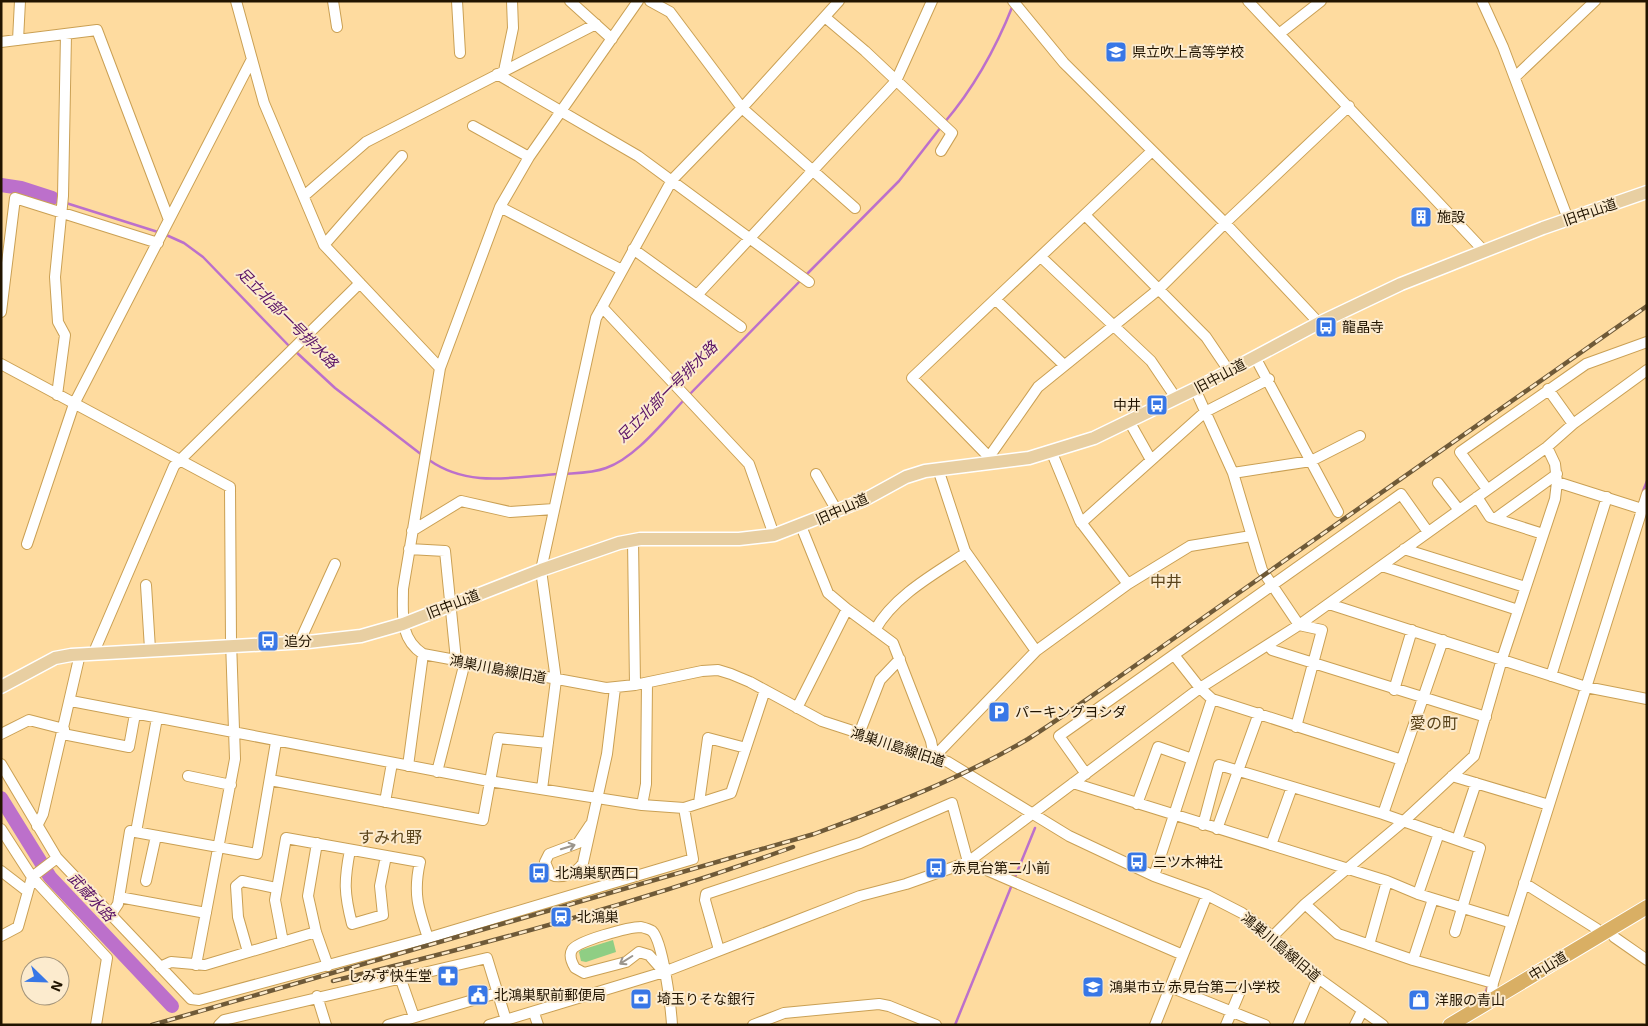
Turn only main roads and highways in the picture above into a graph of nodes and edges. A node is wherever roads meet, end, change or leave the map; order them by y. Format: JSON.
{"nodes":[{"id":1,"x":1647,"y":192,"type":"edge"},
{"id":2,"x":1,"y":687,"type":"edge"},
{"id":3,"x":1647,"y":908,"type":"edge"},
{"id":4,"x":1647,"y":918,"type":"edge"},
{"id":5,"x":1608,"y":936,"type":"junction"},
{"id":6,"x":1450,"y":1025,"type":"edge"},
{"id":7,"x":1468,"y":1025,"type":"edge"}],
"edges":[{"from":1,"to":2,"type":"main road","name":"旧中山道"},
{"from":3,"to":5,"type":"highway","name":"中山道"},
{"from":4,"to":5,"type":"highway","name":"中山道"},
{"from":5,"to":6,"type":"highway","name":"中山道"},
{"from":5,"to":7,"type":"highway","name":"中山道"}]}
